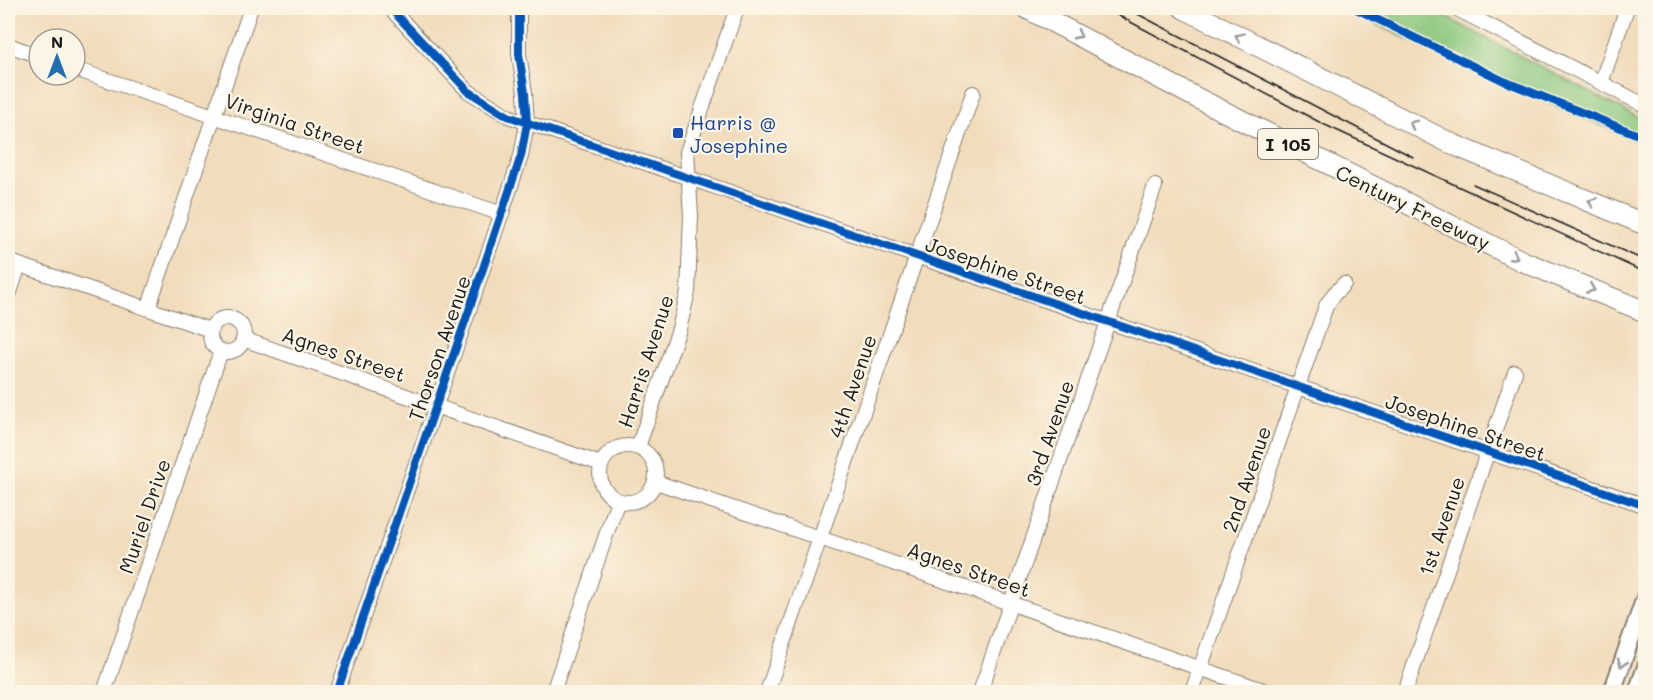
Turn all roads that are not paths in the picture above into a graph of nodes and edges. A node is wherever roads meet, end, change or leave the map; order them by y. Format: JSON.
{"nodes":[{"id":1,"x":251,"y":8,"type":"edge"},
{"id":2,"x":390,"y":8,"type":"edge"},
{"id":3,"x":519,"y":8,"type":"edge"},
{"id":4,"x":737,"y":8,"type":"edge"},
{"id":5,"x":1026,"y":8,"type":"edge"},
{"id":6,"x":1183,"y":8,"type":"edge"},
{"id":7,"x":1455,"y":8,"type":"edge"},
{"id":8,"x":1627,"y":8,"type":"edge"},
{"id":9,"x":8,"y":45,"type":"edge"},
{"id":10,"x":27,"y":52,"type":"edge"},
{"id":11,"x":87,"y":73,"type":"edge"},
{"id":12,"x":1601,"y":83,"type":"junction"},
{"id":13,"x":973,"y":93,"type":"dead end"},
{"id":14,"x":1646,"y":106,"type":"edge"},
{"id":15,"x":214,"y":116,"type":"junction"},
{"id":16,"x":527,"y":123,"type":"junction"},
{"id":17,"x":690,"y":179,"type":"junction"},
{"id":18,"x":1155,"y":186,"type":"dead end"},
{"id":19,"x":502,"y":214,"type":"junction"},
{"id":20,"x":1646,"y":225,"type":"edge"},
{"id":21,"x":917,"y":257,"type":"junction"},
{"id":22,"x":13,"y":263,"type":"edge"},
{"id":23,"x":1344,"y":284,"type":"dead end"},
{"id":24,"x":8,"y":298,"type":"edge"},
{"id":25,"x":148,"y":309,"type":"junction"},
{"id":26,"x":1646,"y":312,"type":"edge"},
{"id":27,"x":1108,"y":322,"type":"junction"},
{"id":28,"x":210,"y":330,"type":"junction"},
{"id":29,"x":243,"y":339,"type":"junction"},
{"id":30,"x":221,"y":351,"type":"junction"},
{"id":31,"x":1515,"y":372,"type":"dead end"},
{"id":32,"x":1298,"y":387,"type":"junction"},
{"id":33,"x":436,"y":406,"type":"junction"},
{"id":34,"x":638,"y":447,"type":"junction"},
{"id":35,"x":1487,"y":452,"type":"junction"},
{"id":36,"x":601,"y":464,"type":"junction"},
{"id":37,"x":656,"y":482,"type":"junction"},
{"id":38,"x":618,"y":500,"type":"junction"},
{"id":39,"x":1646,"y":506,"type":"edge"},
{"id":40,"x":820,"y":538,"type":"junction"},
{"id":41,"x":1646,"y":595,"type":"edge"},
{"id":42,"x":1011,"y":604,"type":"junction"},
{"id":43,"x":1646,"y":667,"type":"edge"},
{"id":44,"x":1201,"y":669,"type":"junction"},
{"id":45,"x":341,"y":691,"type":"edge"},
{"id":46,"x":104,"y":693,"type":"edge"},
{"id":47,"x":552,"y":693,"type":"edge"},
{"id":48,"x":767,"y":693,"type":"edge"},
{"id":49,"x":980,"y":693,"type":"edge"},
{"id":50,"x":1192,"y":693,"type":"edge"},
{"id":51,"x":1269,"y":693,"type":"edge"},
{"id":52,"x":1405,"y":693,"type":"edge"},
{"id":53,"x":1612,"y":693,"type":"edge"},
{"id":54,"x":1637,"y":693,"type":"edge"}],
"edges":[{"from":1,"to":15,"type":"street"},
{"from":2,"to":16,"type":"street","name":"Josephine Street"},
{"from":3,"to":16,"type":"street","name":"Thorson Avenue"},
{"from":4,"to":17,"type":"street","name":"Harris Avenue"},
{"from":5,"to":26,"type":"highway","name":"Century Freeway","number":"I 105","one_way":true},
{"from":20,"to":6,"type":"highway","one_way":true},
{"from":7,"to":12,"type":"street"},
{"from":8,"to":12,"type":"street"},
{"from":9,"to":10,"type":"street"},
{"from":11,"to":15,"type":"street","name":"Virginia Street"},
{"from":12,"to":14,"type":"street"},
{"from":13,"to":21,"type":"street","name":"4th Avenue"},
{"from":15,"to":19,"type":"street","name":"Virginia Street"},
{"from":15,"to":25,"type":"street"},
{"from":16,"to":17,"type":"street","name":"Josephine Street"},
{"from":16,"to":19,"type":"street","name":"Thorson Avenue"},
{"from":17,"to":21,"type":"street","name":"Josephine Street"},
{"from":17,"to":34,"type":"street","name":"Harris Avenue"},
{"from":18,"to":27,"type":"street","name":"3rd Avenue"},
{"from":19,"to":33,"type":"street","name":"Thorson Avenue"},
{"from":21,"to":27,"type":"street","name":"Josephine Street"},
{"from":21,"to":40,"type":"street","name":"4th Avenue"},
{"from":22,"to":24,"type":"street"},
{"from":22,"to":25,"type":"street"},
{"from":23,"to":32,"type":"street","name":"2nd Avenue"},
{"from":25,"to":28,"type":"street"},
{"from":27,"to":32,"type":"street","name":"Josephine Street"},
{"from":27,"to":42,"type":"street","name":"3rd Avenue"},
{"from":28,"to":29,"type":"street"},
{"from":28,"to":30,"type":"street"},
{"from":29,"to":30,"type":"street"},
{"from":29,"to":33,"type":"street","name":"Agnes Street"},
{"from":30,"to":46,"type":"street","name":"Muriel Drive"},
{"from":31,"to":35,"type":"street","name":"1st Avenue"},
{"from":32,"to":35,"type":"street","name":"Josephine Street"},
{"from":32,"to":44,"type":"street","name":"2nd Avenue"},
{"from":33,"to":36,"type":"street","name":"Agnes Street"},
{"from":33,"to":45,"type":"street","name":"Thorson Avenue"},
{"from":34,"to":36,"type":"street"},
{"from":34,"to":37,"type":"street"},
{"from":35,"to":39,"type":"street","name":"Josephine Street"},
{"from":35,"to":52,"type":"street","name":"1st Avenue"},
{"from":36,"to":38,"type":"street"},
{"from":37,"to":38,"type":"street"},
{"from":37,"to":40,"type":"street","name":"Agnes Street"},
{"from":38,"to":47,"type":"street"},
{"from":40,"to":42,"type":"street","name":"Agnes Street"},
{"from":40,"to":48,"type":"street","name":"4th Avenue"},
{"from":41,"to":53,"type":"main road","one_way":true},
{"from":42,"to":44,"type":"street","name":"Agnes Street"},
{"from":42,"to":49,"type":"street","name":"3rd Avenue"},
{"from":43,"to":54,"type":"main road"},
{"from":44,"to":50,"type":"street","name":"2nd Avenue"},
{"from":44,"to":51,"type":"street","name":"Agnes Street"}]}
